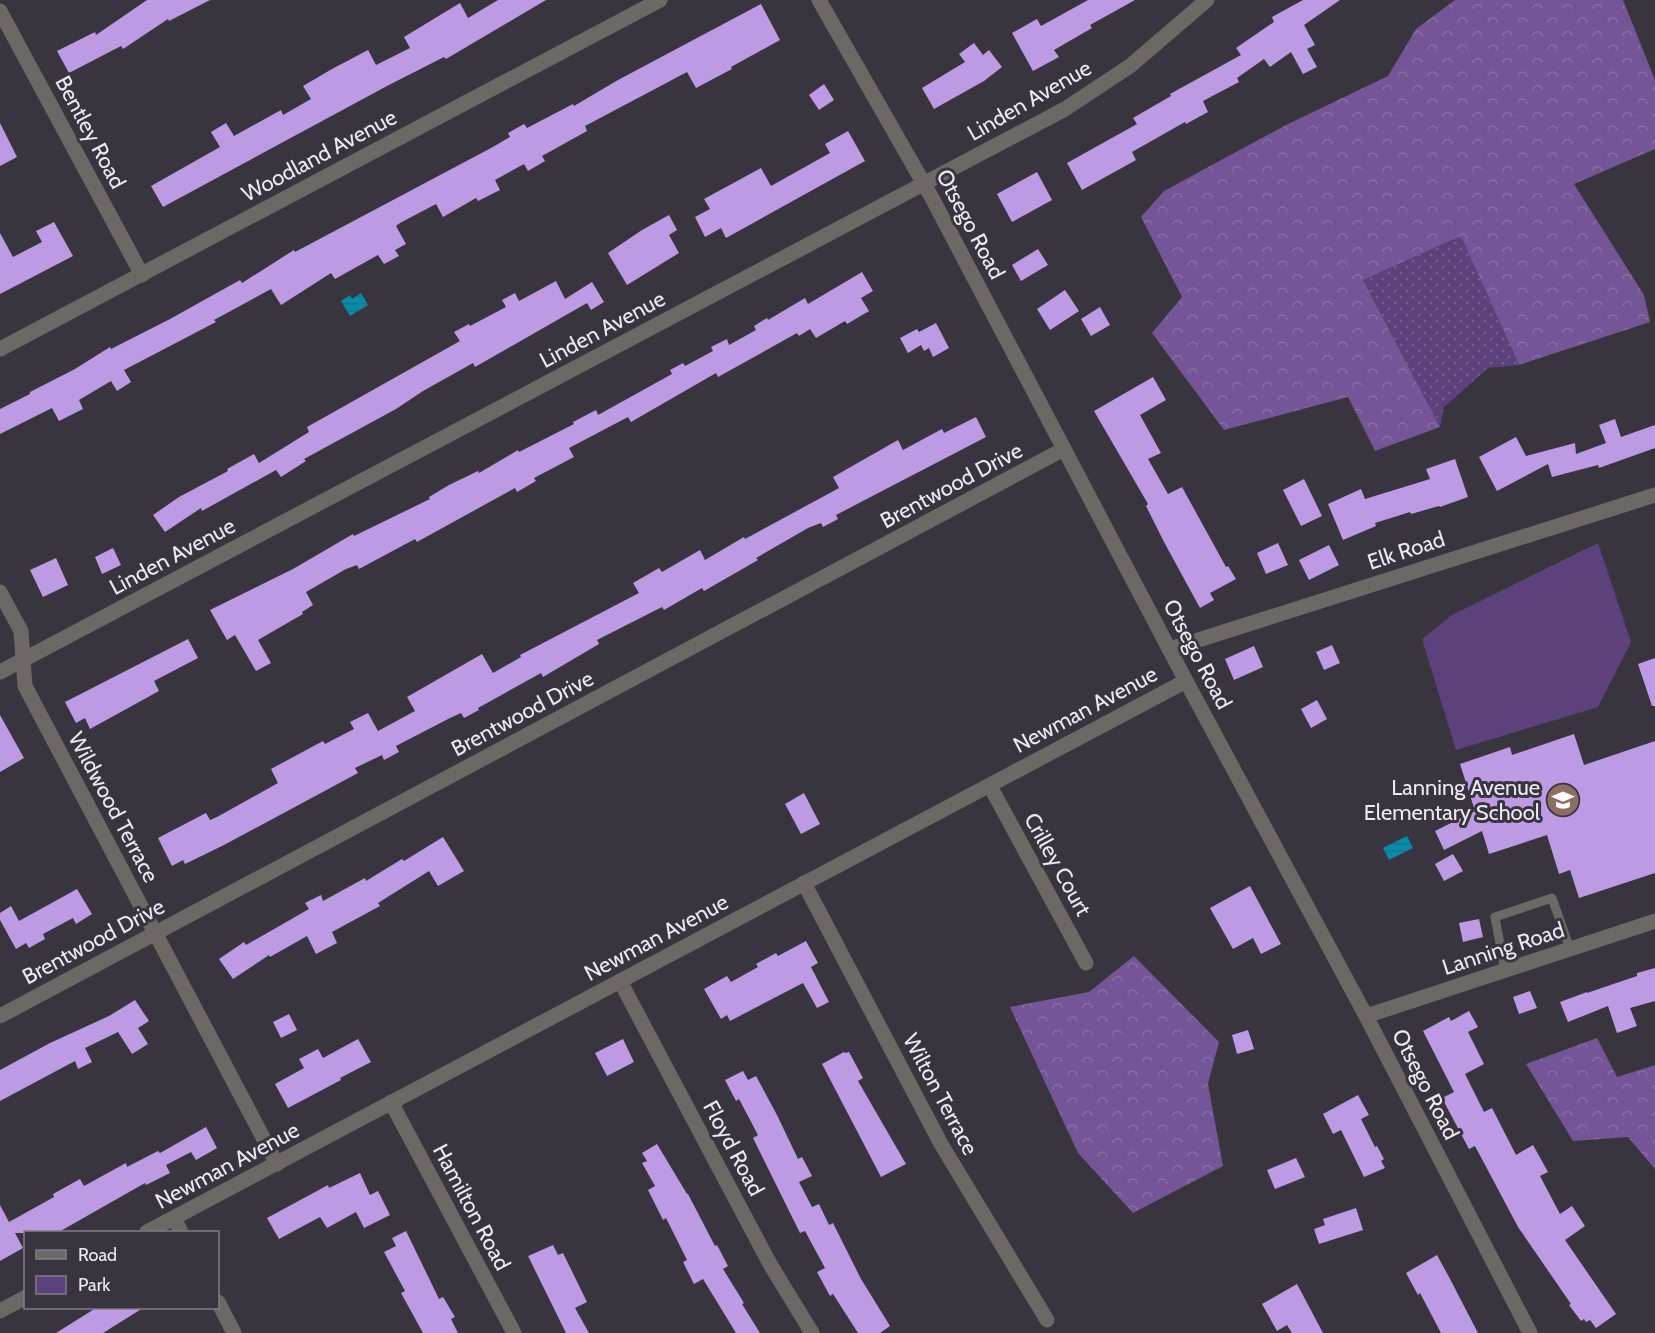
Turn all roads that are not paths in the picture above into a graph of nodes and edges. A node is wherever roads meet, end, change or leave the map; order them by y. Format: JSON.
{"nodes":[{"id":1,"x":660,"y":0,"type":"edge"},
{"id":2,"x":819,"y":0,"type":"edge"},
{"id":3,"x":1207,"y":0,"type":"edge"},
{"id":4,"x":0,"y":11,"type":"edge"},
{"id":5,"x":924,"y":183,"type":"junction"},
{"id":6,"x":142,"y":274,"type":"junction"},
{"id":7,"x":0,"y":349,"type":"edge"},
{"id":8,"x":1064,"y":449,"type":"junction"},
{"id":9,"x":1655,"y":495,"type":"edge"},
{"id":10,"x":0,"y":592,"type":"edge"},
{"id":11,"x":1170,"y":649,"type":"junction"},
{"id":12,"x":23,"y":660,"type":"junction"},
{"id":13,"x":0,"y":672,"type":"edge"},
{"id":14,"x":1186,"y":681,"type":"junction"},
{"id":15,"x":990,"y":786,"type":"junction"},
{"id":16,"x":804,"y":884,"type":"junction"},
{"id":17,"x":1655,"y":921,"type":"edge"},
{"id":18,"x":155,"y":933,"type":"junction"},
{"id":19,"x":1570,"y":949,"type":"junction"},
{"id":20,"x":1086,"y":963,"type":"dead end"},
{"id":21,"x":1506,"y":971,"type":"junction"},
{"id":22,"x":620,"y":981,"type":"junction"},
{"id":23,"x":0,"y":1016,"type":"edge"},
{"id":24,"x":1366,"y":1016,"type":"junction"},
{"id":25,"x":391,"y":1102,"type":"junction"},
{"id":26,"x":277,"y":1164,"type":"junction"},
{"id":27,"x":174,"y":1218,"type":"junction"},
{"id":28,"x":151,"y":1231,"type":"edge"},
{"id":29,"x":180,"y":1231,"type":"edge"},
{"id":30,"x":24,"y":1298,"type":"edge"},
{"id":31,"x":219,"y":1304,"type":"edge"},
{"id":32,"x":0,"y":1311,"type":"edge"},
{"id":33,"x":1047,"y":1320,"type":"dead end"},
{"id":34,"x":234,"y":1333,"type":"edge"},
{"id":35,"x":514,"y":1333,"type":"edge"},
{"id":36,"x":812,"y":1333,"type":"edge"},
{"id":37,"x":1530,"y":1333,"type":"edge"}],
"edges":[{"from":1,"to":6,"type":"street","name":"Woodland Avenue"},
{"from":2,"to":5,"type":"street","name":"Otsego Road"},
{"from":3,"to":5,"type":"street","name":"Linden Avenue"},
{"from":4,"to":6,"type":"street","name":"Bentley Road"},
{"from":5,"to":8,"type":"street","name":"Otsego Road"},
{"from":5,"to":12,"type":"street","name":"Linden Avenue"},
{"from":6,"to":7,"type":"street","name":"Woodland Avenue"},
{"from":8,"to":11,"type":"street","name":"Otsego Road"},
{"from":8,"to":18,"type":"street","name":"Brentwood Drive"},
{"from":9,"to":11,"type":"street","name":"Elk Road"},
{"from":10,"to":12,"type":"street","name":"Wildwood Terrace"},
{"from":11,"to":14,"type":"street","name":"Otsego Road"},
{"from":12,"to":13,"type":"street","name":"Linden Avenue"},
{"from":12,"to":18,"type":"street","name":"Wildwood Terrace"},
{"from":14,"to":15,"type":"street","name":"Newman Avenue"},
{"from":14,"to":24,"type":"street","name":"Otsego Road"},
{"from":15,"to":16,"type":"street","name":"Newman Avenue"},
{"from":15,"to":20,"type":"street","name":"Crilley Court"},
{"from":16,"to":22,"type":"street","name":"Newman Avenue"},
{"from":16,"to":33,"type":"street","name":"Wilton Terrace"},
{"from":17,"to":19,"type":"street","name":"Lanning Road"},
{"from":18,"to":23,"type":"street","name":"Brentwood Drive"},
{"from":18,"to":26,"type":"street","name":"Wildwood Terrace"},
{"from":19,"to":21,"type":"street","name":"Lanning Road"},
{"from":19,"to":21,"type":"lane"},
{"from":21,"to":24,"type":"street","name":"Lanning Road"},
{"from":22,"to":25,"type":"street","name":"Newman Avenue"},
{"from":22,"to":36,"type":"street","name":"Floyd Road"},
{"from":24,"to":37,"type":"street","name":"Otsego Road"},
{"from":25,"to":26,"type":"street","name":"Newman Avenue"},
{"from":25,"to":35,"type":"street","name":"Hamilton Road"},
{"from":26,"to":27,"type":"street","name":"Newman Avenue"},
{"from":27,"to":28,"type":"street","name":"Newman Avenue"},
{"from":27,"to":29,"type":"street"},
{"from":30,"to":32,"type":"street"},
{"from":31,"to":34,"type":"street"}]}
